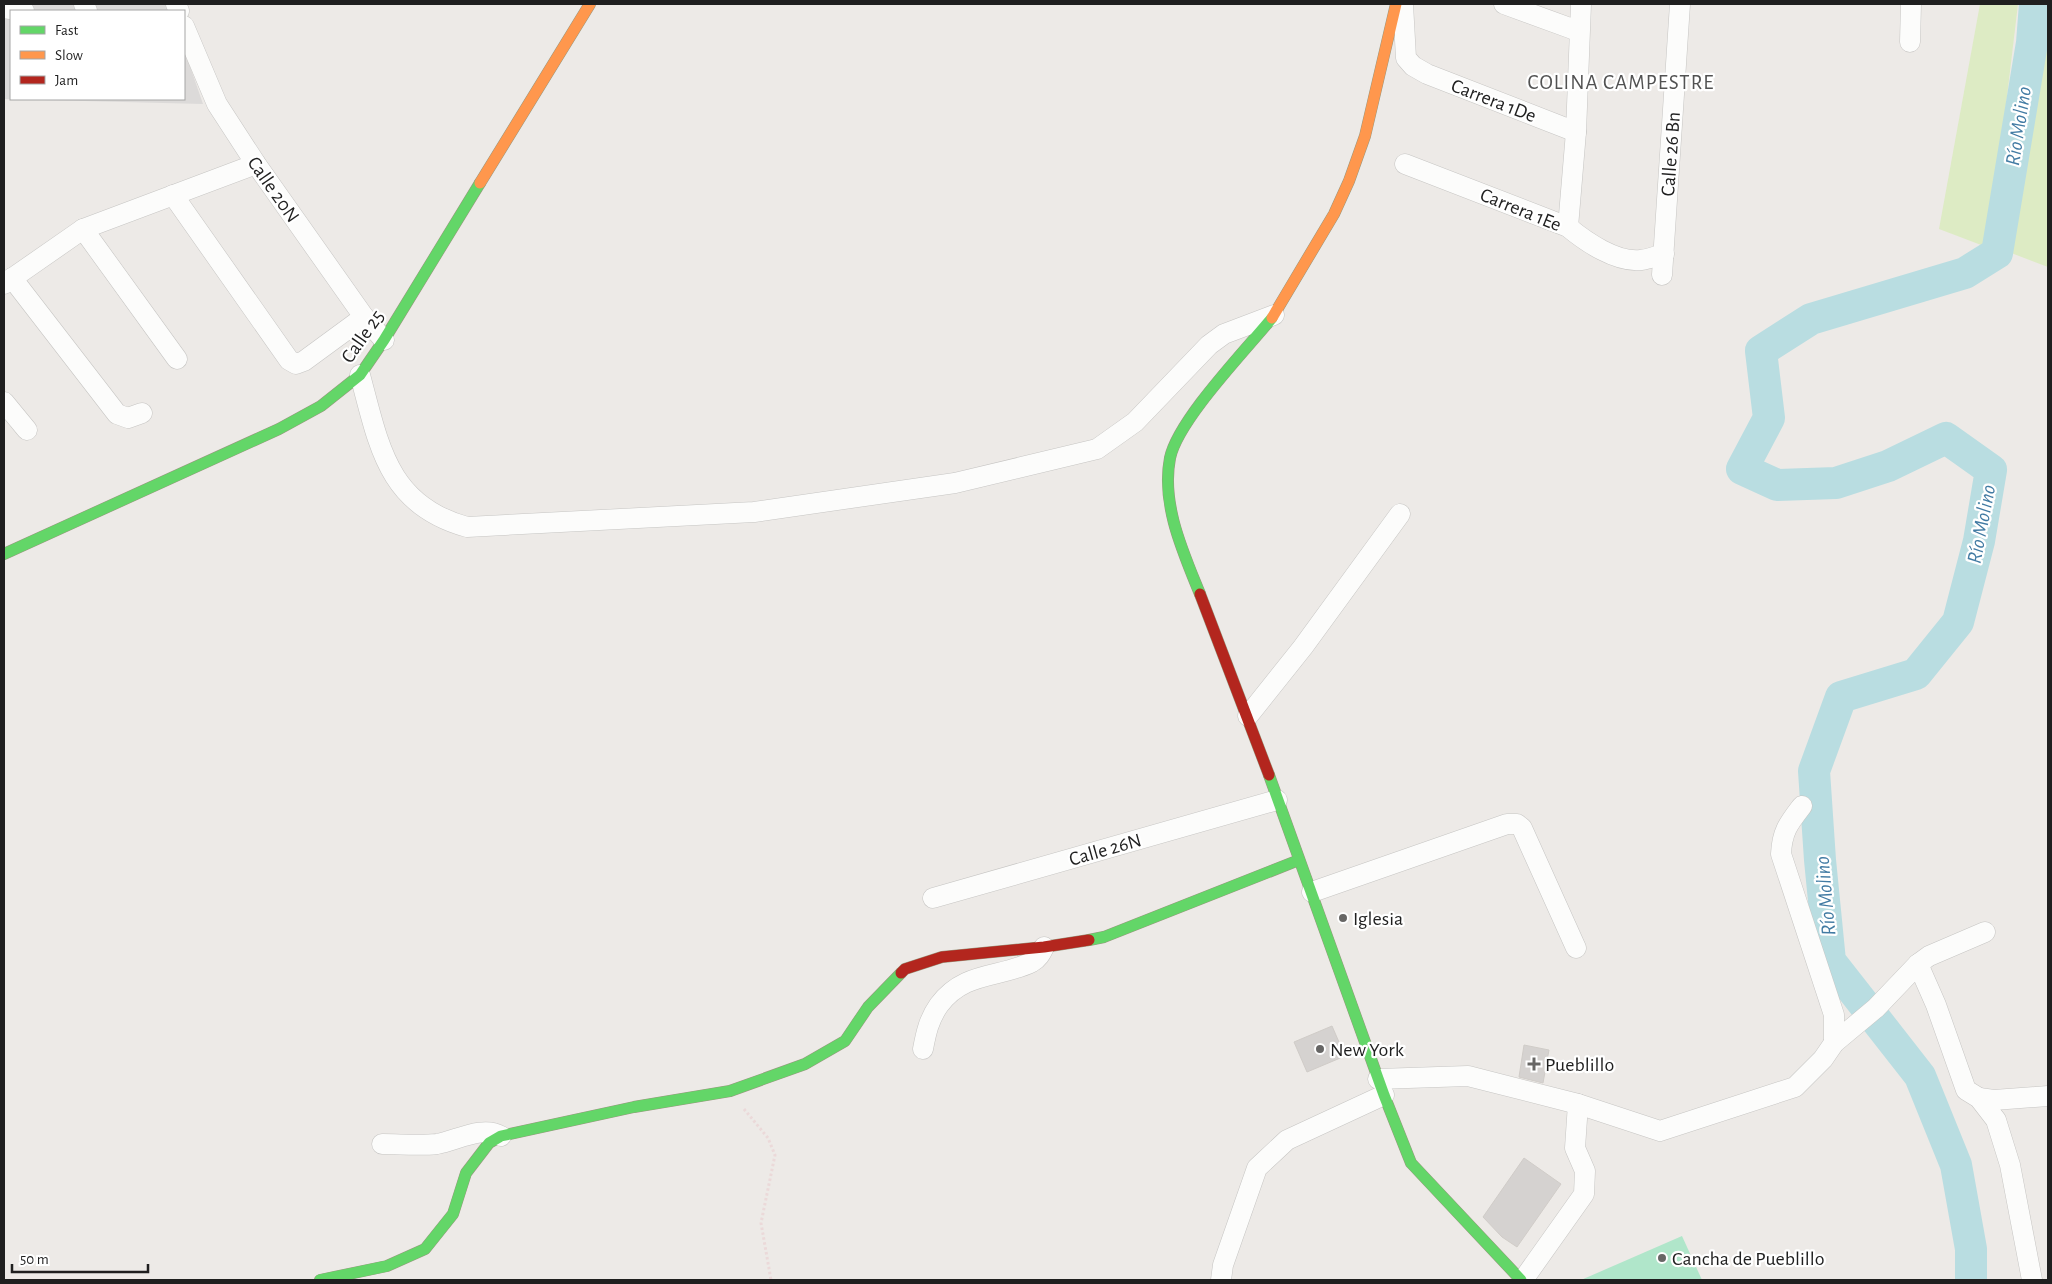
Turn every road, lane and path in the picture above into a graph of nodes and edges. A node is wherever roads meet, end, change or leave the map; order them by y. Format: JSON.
{"nodes":[{"id":1,"x":590,"y":4,"type":"edge"},
{"id":2,"x":1396,"y":4,"type":"edge"},
{"id":3,"x":1403,"y":4,"type":"edge"},
{"id":4,"x":1504,"y":4,"type":"edge"},
{"id":5,"x":1581,"y":4,"type":"edge"},
{"id":6,"x":1680,"y":4,"type":"edge"},
{"id":7,"x":1911,"y":4,"type":"edge"},
{"id":8,"x":4,"y":8,"type":"edge"},
{"id":9,"x":17,"y":10,"type":"edge"},
{"id":10,"x":1578,"y":31,"type":"junction"},
{"id":11,"x":185,"y":32,"type":"edge"},
{"id":12,"x":1910,"y":42,"type":"dead end"},
{"id":13,"x":190,"y":59,"type":"edge"},
{"id":14,"x":1576,"y":132,"type":"junction"},
{"id":15,"x":256,"y":164,"type":"junction"},
{"id":16,"x":1405,"y":164,"type":"dead end"},
{"id":17,"x":173,"y":195,"type":"junction"},
{"id":18,"x":1568,"y":227,"type":"junction"},
{"id":19,"x":83,"y":229,"type":"junction"},
{"id":20,"x":1664,"y":254,"type":"junction"},
{"id":21,"x":1662,"y":275,"type":"dead end"},
{"id":22,"x":8,"y":281,"type":"edge"},
{"id":23,"x":1276,"y":314,"type":"junction"},
{"id":24,"x":364,"y":317,"type":"junction"},
{"id":25,"x":384,"y":340,"type":"junction"},
{"id":26,"x":178,"y":358,"type":"dead end"},
{"id":27,"x":360,"y":375,"type":"junction"},
{"id":28,"x":4,"y":402,"type":"edge"},
{"id":29,"x":142,"y":413,"type":"dead end"},
{"id":30,"x":28,"y":430,"type":"dead end"},
{"id":31,"x":1400,"y":514,"type":"dead end"},
{"id":32,"x":4,"y":554,"type":"edge"},
{"id":33,"x":1248,"y":716,"type":"junction"},
{"id":34,"x":1277,"y":800,"type":"junction"},
{"id":35,"x":1802,"y":806,"type":"dead end"},
{"id":36,"x":1299,"y":860,"type":"junction"},
{"id":37,"x":1312,"y":892,"type":"junction"},
{"id":38,"x":933,"y":898,"type":"dead end"},
{"id":39,"x":1985,"y":932,"type":"dead end"},
{"id":40,"x":1044,"y":947,"type":"junction"},
{"id":41,"x":1576,"y":948,"type":"dead end"},
{"id":42,"x":1918,"y":964,"type":"junction"},
{"id":43,"x":1834,"y":1043,"type":"junction"},
{"id":44,"x":923,"y":1049,"type":"dead end"},
{"id":45,"x":1381,"y":1087,"type":"junction"},
{"id":46,"x":730,"y":1091,"type":"junction"},
{"id":47,"x":2048,"y":1096,"type":"edge"},
{"id":48,"x":1979,"y":1098,"type":"junction"},
{"id":49,"x":1578,"y":1104,"type":"junction"},
{"id":50,"x":500,"y":1136,"type":"junction"},
{"id":51,"x":382,"y":1144,"type":"dead end"},
{"id":52,"x":320,"y":1280,"type":"edge"},
{"id":53,"x":771,"y":1280,"type":"edge"},
{"id":54,"x":1221,"y":1280,"type":"edge"},
{"id":55,"x":1522,"y":1280,"type":"edge"},
{"id":56,"x":2032,"y":1280,"type":"edge"}],
"edges":[{"from":1,"to":25,"type":"street","name":"Calle 25"},
{"from":2,"to":23,"type":"street"},
{"from":3,"to":14,"type":"street","name":"Carrera 1De"},
{"from":4,"to":10,"type":"street"},
{"from":5,"to":10,"type":"street"},
{"from":6,"to":20,"type":"street","name":"Calle 26 Bn"},
{"from":7,"to":12,"type":"street"},
{"from":8,"to":9,"type":"street"},
{"from":10,"to":14,"type":"street"},
{"from":11,"to":13,"type":"street","name":"Calle 20N"},
{"from":13,"to":15,"type":"street","name":"Calle 20N"},
{"from":14,"to":18,"type":"street"},
{"from":15,"to":17,"type":"street"},
{"from":15,"to":24,"type":"street","name":"Calle 20N"},
{"from":16,"to":18,"type":"street","name":"Carrera 1Ee"},
{"from":17,"to":19,"type":"street"},
{"from":17,"to":24,"type":"street"},
{"from":18,"to":20,"type":"street","name":"Carrera 1Ee"},
{"from":19,"to":22,"type":"street"},
{"from":19,"to":26,"type":"street"},
{"from":20,"to":21,"type":"street","name":"Calle 26 Bn"},
{"from":22,"to":29,"type":"street"},
{"from":23,"to":27,"type":"street"},
{"from":23,"to":33,"type":"street"},
{"from":24,"to":25,"type":"street","name":"Calle 20N"},
{"from":25,"to":27,"type":"street","name":"Calle 25"},
{"from":27,"to":32,"type":"street","name":"Calle 25"},
{"from":28,"to":30,"type":"street"},
{"from":31,"to":33,"type":"street"},
{"from":33,"to":34,"type":"street"},
{"from":34,"to":36,"type":"street"},
{"from":34,"to":38,"type":"street","name":"Calle 26N"},
{"from":35,"to":43,"type":"street"},
{"from":36,"to":37,"type":"street"},
{"from":36,"to":40,"type":"street"},
{"from":37,"to":41,"type":"street"},
{"from":37,"to":45,"type":"street"},
{"from":39,"to":42,"type":"street"},
{"from":40,"to":44,"type":"street"},
{"from":40,"to":46,"type":"street"},
{"from":42,"to":43,"type":"street"},
{"from":42,"to":48,"type":"street"},
{"from":43,"to":49,"type":"street"},
{"from":45,"to":49,"type":"street"},
{"from":45,"to":54,"type":"street"},
{"from":45,"to":55,"type":"street"},
{"from":46,"to":50,"type":"street"},
{"from":46,"to":53,"type":"path"},
{"from":47,"to":48,"type":"street"},
{"from":48,"to":56,"type":"street"},
{"from":49,"to":55,"type":"street"},
{"from":50,"to":51,"type":"street"},
{"from":50,"to":52,"type":"street"}]}
